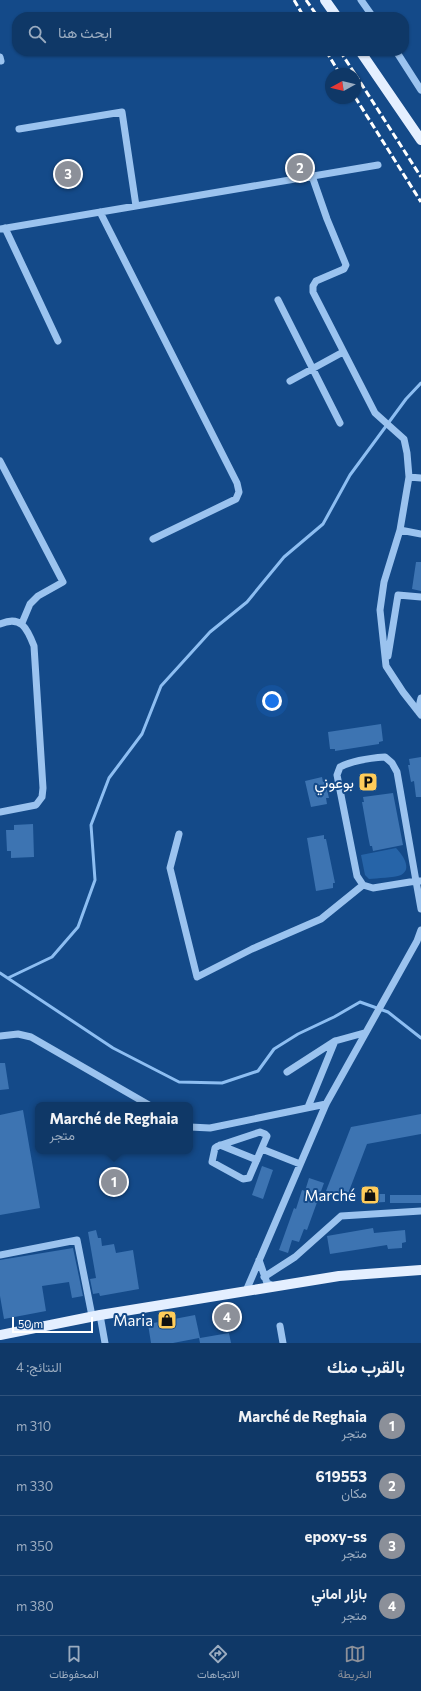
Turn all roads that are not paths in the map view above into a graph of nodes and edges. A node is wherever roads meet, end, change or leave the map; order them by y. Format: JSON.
{"nodes":[{"id":1,"x":325,"y":0,"type":"edge"},
{"id":2,"x":361,"y":0,"type":"edge"},
{"id":3,"x":333,"y":12,"type":"edge"},
{"id":4,"x":369,"y":12,"type":"edge"},
{"id":5,"x":363,"y":56,"type":"edge"},
{"id":6,"x":399,"y":56,"type":"edge"},
{"id":7,"x":421,"y":90,"type":"edge"},
{"id":8,"x":19,"y":129,"type":"dead end"},
{"id":9,"x":421,"y":140,"type":"edge"},
{"id":10,"x":378,"y":165,"type":"dead end"},
{"id":11,"x":312,"y":176,"type":"junction"},
{"id":12,"x":136,"y":206,"type":"junction"},
{"id":13,"x":100,"y":212,"type":"junction"},
{"id":14,"x":2,"y":229,"type":"edge"},
{"id":15,"x":278,"y":300,"type":"dead end"},
{"id":16,"x":58,"y":341,"type":"dead end"},
{"id":17,"x":343,"y":352,"type":"junction"},
{"id":18,"x":313,"y":368,"type":"junction"},
{"id":19,"x":290,"y":381,"type":"dead end"},
{"id":20,"x":340,"y":423,"type":"dead end"},
{"id":21,"x":0,"y":461,"type":"edge"},
{"id":22,"x":409,"y":477,"type":"junction"},
{"id":23,"x":421,"y":478,"type":"edge"},
{"id":24,"x":400,"y":530,"type":"junction"},
{"id":25,"x":421,"y":534,"type":"edge"},
{"id":26,"x":153,"y":539,"type":"dead end"},
{"id":27,"x":421,"y":597,"type":"edge"},
{"id":28,"x":22,"y":623,"type":"junction"},
{"id":29,"x":0,"y":624,"type":"edge"},
{"id":30,"x":386,"y":666,"type":"junction"},
{"id":31,"x":421,"y":698,"type":"edge"},
{"id":32,"x":419,"y":713,"type":"edge"},
{"id":33,"x":0,"y":812,"type":"edge"},
{"id":34,"x":179,"y":834,"type":"dead end"},
{"id":35,"x":419,"y":881,"type":"edge"},
{"id":36,"x":364,"y":885,"type":"junction"},
{"id":37,"x":421,"y":909,"type":"edge"},
{"id":38,"x":421,"y":930,"type":"edge"},
{"id":39,"x":364,"y":1033,"type":"junction"},
{"id":40,"x":0,"y":1036,"type":"edge"},
{"id":41,"x":335,"y":1041,"type":"junction"},
{"id":42,"x":287,"y":1072,"type":"dead end"},
{"id":43,"x":144,"y":1102,"type":"edge"},
{"id":44,"x":326,"y":1104,"type":"junction"},
{"id":45,"x":308,"y":1107,"type":"junction"},
{"id":46,"x":193,"y":1127,"type":"edge"},
{"id":47,"x":220,"y":1145,"type":"junction"},
{"id":48,"x":262,"y":1148,"type":"junction"},
{"id":49,"x":257,"y":1160,"type":"junction"},
{"id":50,"x":300,"y":1164,"type":"junction"},
{"id":51,"x":421,"y":1211,"type":"edge"},
{"id":52,"x":0,"y":1255,"type":"edge"},
{"id":53,"x":259,"y":1260,"type":"junction"},
{"id":54,"x":421,"y":1270,"type":"edge"},
{"id":55,"x":264,"y":1277,"type":"junction"},
{"id":56,"x":275,"y":1287,"type":"junction"},
{"id":57,"x":246,"y":1291,"type":"junction"},
{"id":58,"x":96,"y":1315,"type":"junction"},
{"id":59,"x":280,"y":1326,"type":"dead end"},
{"id":60,"x":0,"y":1335,"type":"edge"},
{"id":61,"x":105,"y":1343,"type":"edge"},
{"id":62,"x":283,"y":1343,"type":"edge"}],
"edges":[{"from":1,"to":3,"type":"main road"},
{"from":2,"to":4,"type":"street"},
{"from":5,"to":9,"type":"main road"},
{"from":6,"to":7,"type":"street"},
{"from":8,"to":12,"type":"street"},
{"from":10,"to":11,"type":"street"},
{"from":11,"to":12,"type":"street"},
{"from":11,"to":17,"type":"street"},
{"from":12,"to":13,"type":"street"},
{"from":13,"to":14,"type":"street"},
{"from":13,"to":26,"type":"street"},
{"from":14,"to":16,"type":"street"},
{"from":15,"to":18,"type":"street"},
{"from":17,"to":18,"type":"street"},
{"from":17,"to":22,"type":"street"},
{"from":18,"to":19,"type":"street"},
{"from":18,"to":20,"type":"street"},
{"from":21,"to":28,"type":"street"},
{"from":22,"to":23,"type":"street"},
{"from":22,"to":24,"type":"street"},
{"from":24,"to":25,"type":"street"},
{"from":24,"to":30,"type":"street"},
{"from":27,"to":30,"type":"street"},
{"from":28,"to":29,"type":"street"},
{"from":28,"to":33,"type":"street"},
{"from":30,"to":32,"type":"street"},
{"from":31,"to":32,"type":"street"},
{"from":34,"to":36,"type":"street"},
{"from":35,"to":36,"type":"street"},
{"from":35,"to":36,"type":"street"},
{"from":35,"to":37,"type":"street"},
{"from":38,"to":39,"type":"street"},
{"from":39,"to":41,"type":"street"},
{"from":39,"to":44,"type":"street"},
{"from":40,"to":43,"type":"street"},
{"from":41,"to":42,"type":"street"},
{"from":41,"to":45,"type":"street"},
{"from":44,"to":45,"type":"street"},
{"from":44,"to":50,"type":"street"},
{"from":45,"to":46,"type":"street"},
{"from":47,"to":48,"type":"street"},
{"from":47,"to":49,"type":"street"},
{"from":47,"to":49,"type":"street"},
{"from":48,"to":49,"type":"street"},
{"from":48,"to":50,"type":"street"},
{"from":50,"to":53,"type":"street"},
{"from":51,"to":55,"type":"street"},
{"from":52,"to":58,"type":"street"},
{"from":53,"to":55,"type":"street"},
{"from":53,"to":57,"type":"street"},
{"from":54,"to":56,"type":"main road"},
{"from":55,"to":56,"type":"street"},
{"from":56,"to":57,"type":"main road"},
{"from":57,"to":58,"type":"main road"},
{"from":58,"to":60,"type":"main road"},
{"from":58,"to":61,"type":"street"},
{"from":59,"to":62,"type":"street"}]}
